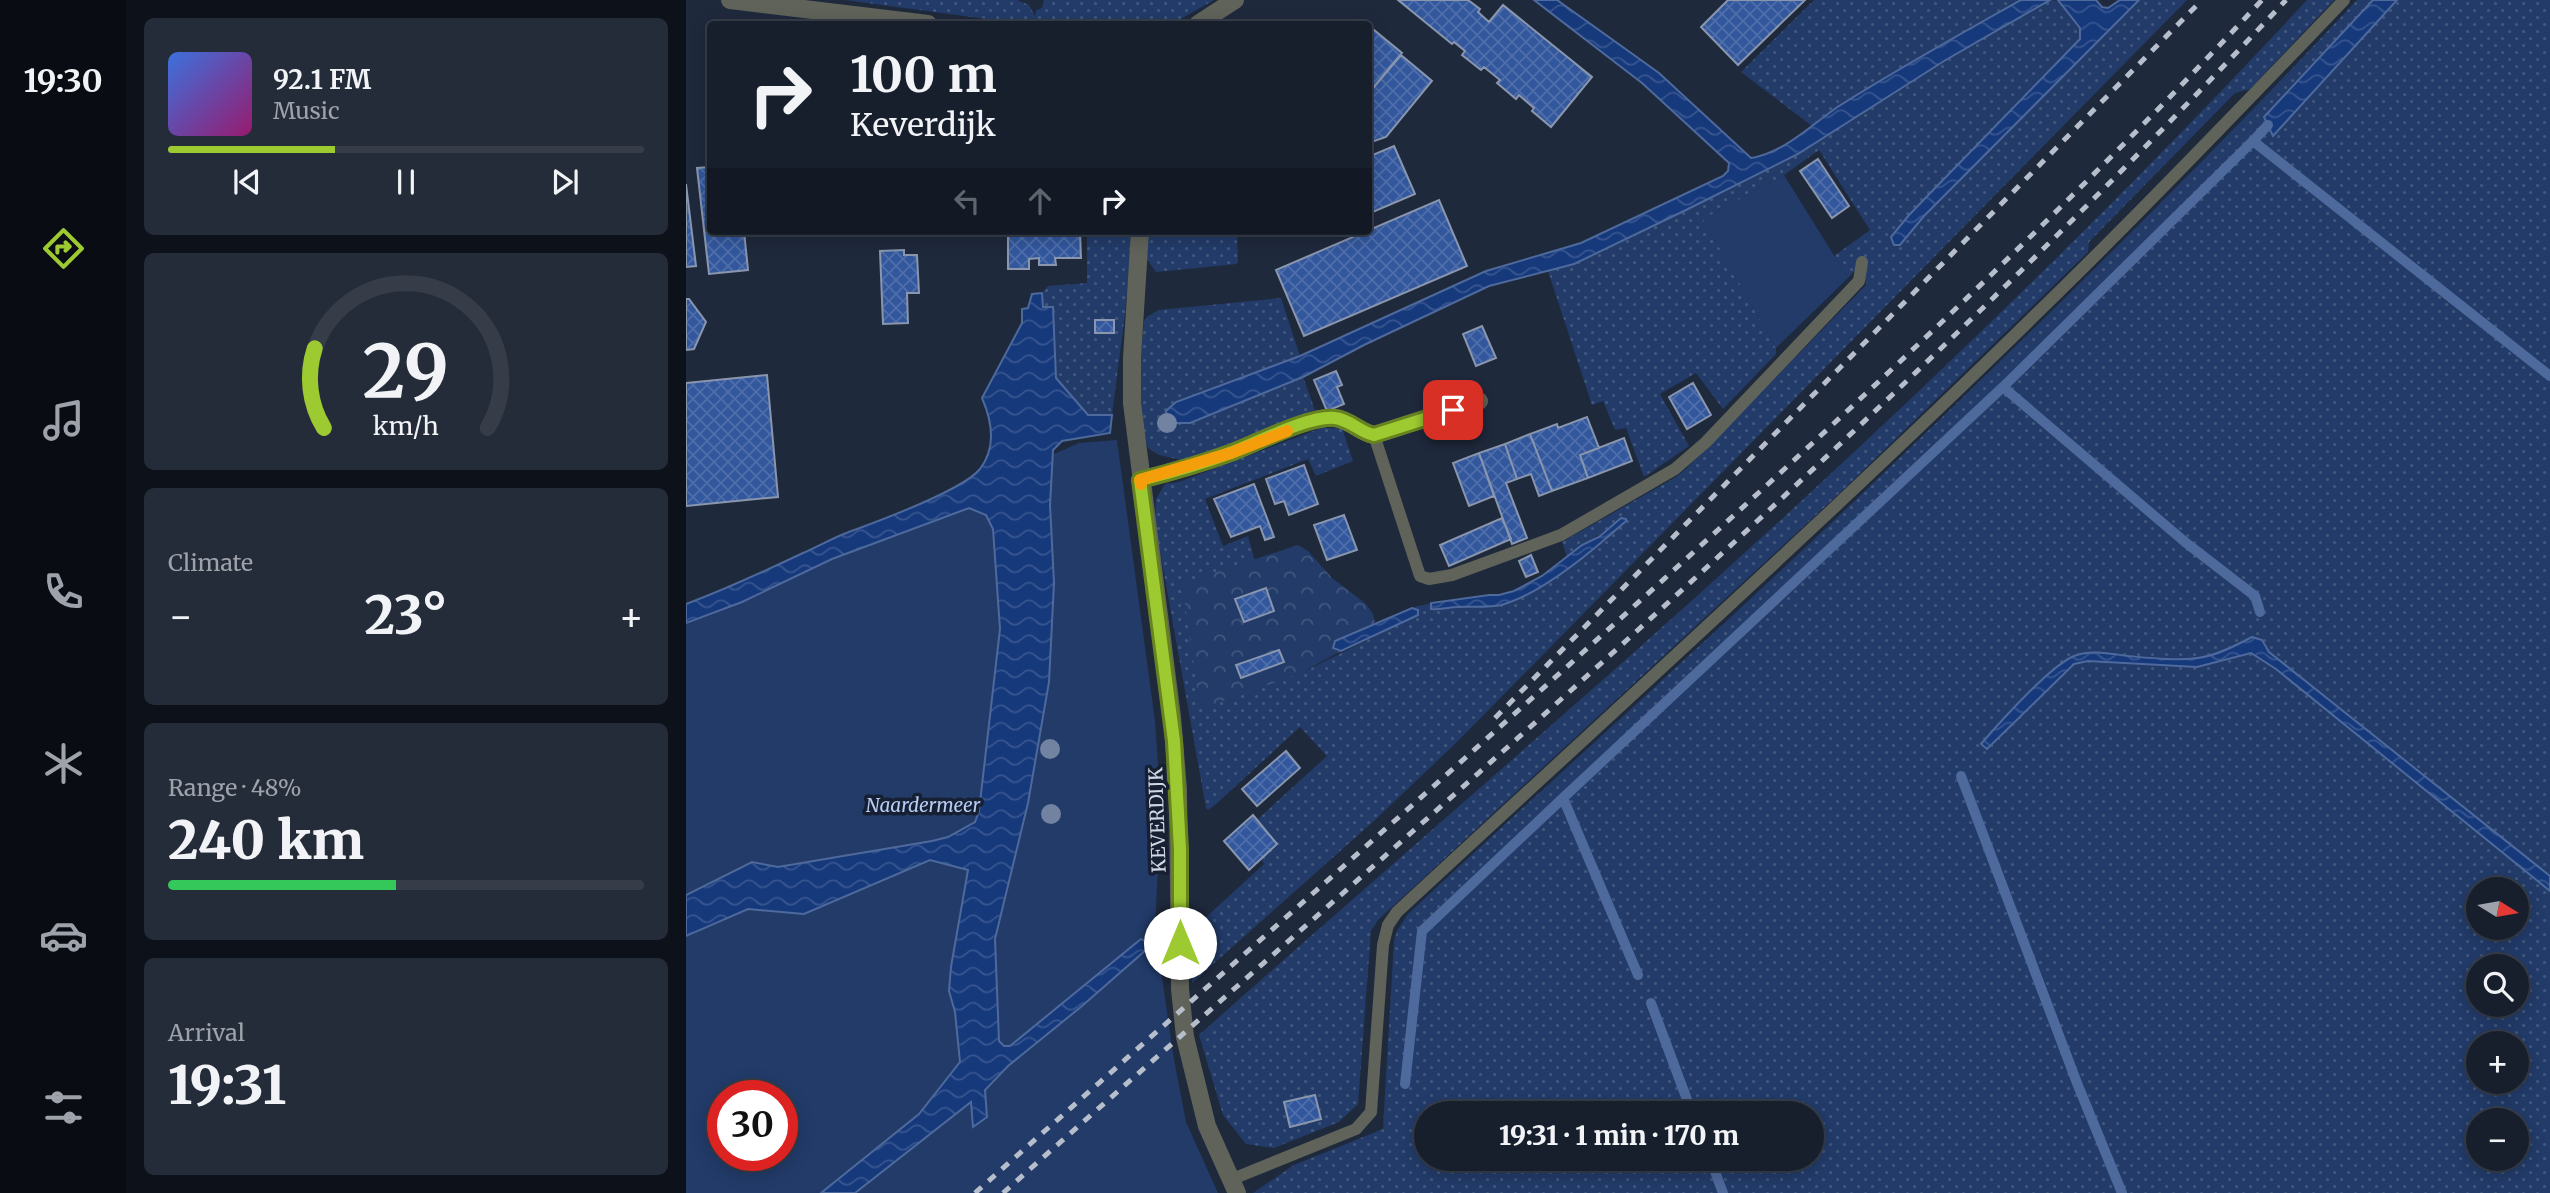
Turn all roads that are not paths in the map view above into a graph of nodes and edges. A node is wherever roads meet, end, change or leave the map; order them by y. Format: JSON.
{"nodes":[{"id":1,"x":730,"y":0,"type":"edge"},
{"id":2,"x":1235,"y":0,"type":"edge"},
{"id":3,"x":2344,"y":0,"type":"edge"},
{"id":4,"x":903,"y":21,"type":"edge"},
{"id":5,"x":1203,"y":21,"type":"edge"},
{"id":6,"x":1140,"y":235,"type":"edge"},
{"id":7,"x":1862,"y":262,"type":"dead end"},
{"id":8,"x":1479,"y":401,"type":"dead end"},
{"id":9,"x":1374,"y":435,"type":"junction"},
{"id":10,"x":1140,"y":480,"type":"junction"},
{"id":11,"x":1234,"y":1187,"type":"edge"}],
"edges":[{"from":1,"to":4,"type":"street"},
{"from":2,"to":5,"type":"street"},
{"from":3,"to":11,"type":"lane"},
{"from":6,"to":10,"type":"street","name":"KEVERDIJK"},
{"from":7,"to":9,"type":"lane"},
{"from":8,"to":9,"type":"street"},
{"from":9,"to":10,"type":"street"},
{"from":10,"to":11,"type":"street","name":"KEVERDIJK"}]}
